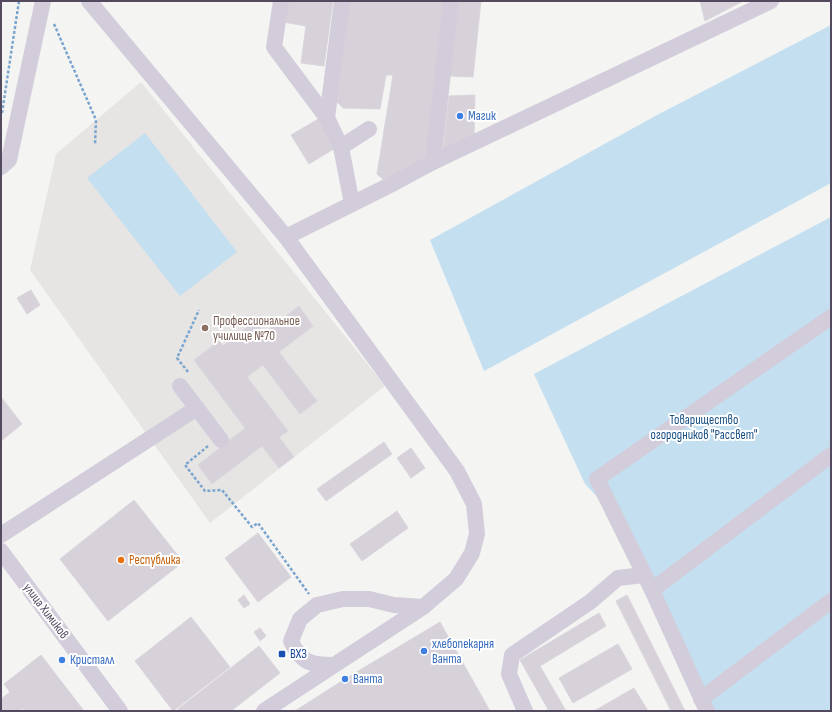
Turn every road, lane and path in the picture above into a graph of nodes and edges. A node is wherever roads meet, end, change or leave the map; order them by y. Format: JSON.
{"nodes":[{"id":1,"x":19,"y":1,"type":"edge"},
{"id":2,"x":89,"y":1,"type":"edge"},
{"id":3,"x":281,"y":1,"type":"edge"},
{"id":4,"x":342,"y":1,"type":"edge"},
{"id":5,"x":451,"y":1,"type":"edge"},
{"id":6,"x":771,"y":1,"type":"edge"},
{"id":7,"x":42,"y":2,"type":"edge"},
{"id":8,"x":1,"y":118,"type":"edge"},
{"id":9,"x":327,"y":118,"type":"junction"},
{"id":10,"x":369,"y":129,"type":"dead end"},
{"id":11,"x":94,"y":145,"type":"dead end"},
{"id":12,"x":341,"y":147,"type":"junction"},
{"id":13,"x":433,"y":162,"type":"junction"},
{"id":14,"x":1,"y":167,"type":"edge"},
{"id":15,"x":352,"y":204,"type":"junction"},
{"id":16,"x":286,"y":237,"type":"junction"},
{"id":17,"x":199,"y":310,"type":"dead end"},
{"id":18,"x":831,"y":317,"type":"edge"},
{"id":19,"x":185,"y":381,"type":"joint"},
{"id":20,"x":197,"y":408,"type":"junction"},
{"id":21,"x":220,"y":438,"type":"joint"},
{"id":22,"x":831,"y":455,"type":"edge"},
{"id":23,"x":1,"y":535,"type":"edge"},
{"id":24,"x":1,"y":550,"type":"edge"},
{"id":25,"x":644,"y":575,"type":"junction"},
{"id":26,"x":652,"y":590,"type":"junction"},
{"id":27,"x":831,"y":602,"type":"edge"},
{"id":28,"x":317,"y":605,"type":"junction"},
{"id":29,"x":423,"y":607,"type":"junction"},
{"id":30,"x":333,"y":665,"type":"junction"},
{"id":31,"x":704,"y":705,"type":"edge"},
{"id":32,"x":120,"y":711,"type":"edge"},
{"id":33,"x":264,"y":711,"type":"edge"},
{"id":34,"x":525,"y":711,"type":"edge"}],
"edges":[{"from":1,"to":8,"type":"path"},
{"from":2,"to":16,"type":"street"},
{"from":3,"to":9,"type":"street"},
{"from":4,"to":9,"type":"street"},
{"from":5,"to":13,"type":"street"},
{"from":6,"to":13,"type":"street"},
{"from":7,"to":11,"type":"path"},
{"from":7,"to":14,"type":"street"},
{"from":9,"to":12,"type":"street"},
{"from":10,"to":12,"type":"street"},
{"from":12,"to":15,"type":"street"},
{"from":13,"to":15,"type":"street"},
{"from":15,"to":16,"type":"street"},
{"from":16,"to":29,"type":"street"},
{"from":17,"to":19,"type":"path"},
{"from":18,"to":25,"type":"street"},
{"from":19,"to":20,"type":"street"},
{"from":20,"to":21,"type":"street"},
{"from":20,"to":23,"type":"street"},
{"from":21,"to":28,"type":"path"},
{"from":22,"to":26,"type":"street"},
{"from":24,"to":32,"type":"street","name":"улица Химиков"},
{"from":25,"to":26,"type":"street"},
{"from":25,"to":34,"type":"street"},
{"from":26,"to":31,"type":"street"},
{"from":27,"to":31,"type":"street"},
{"from":28,"to":29,"type":"street"},
{"from":28,"to":30,"type":"street"},
{"from":29,"to":30,"type":"street"},
{"from":30,"to":33,"type":"street"}]}
